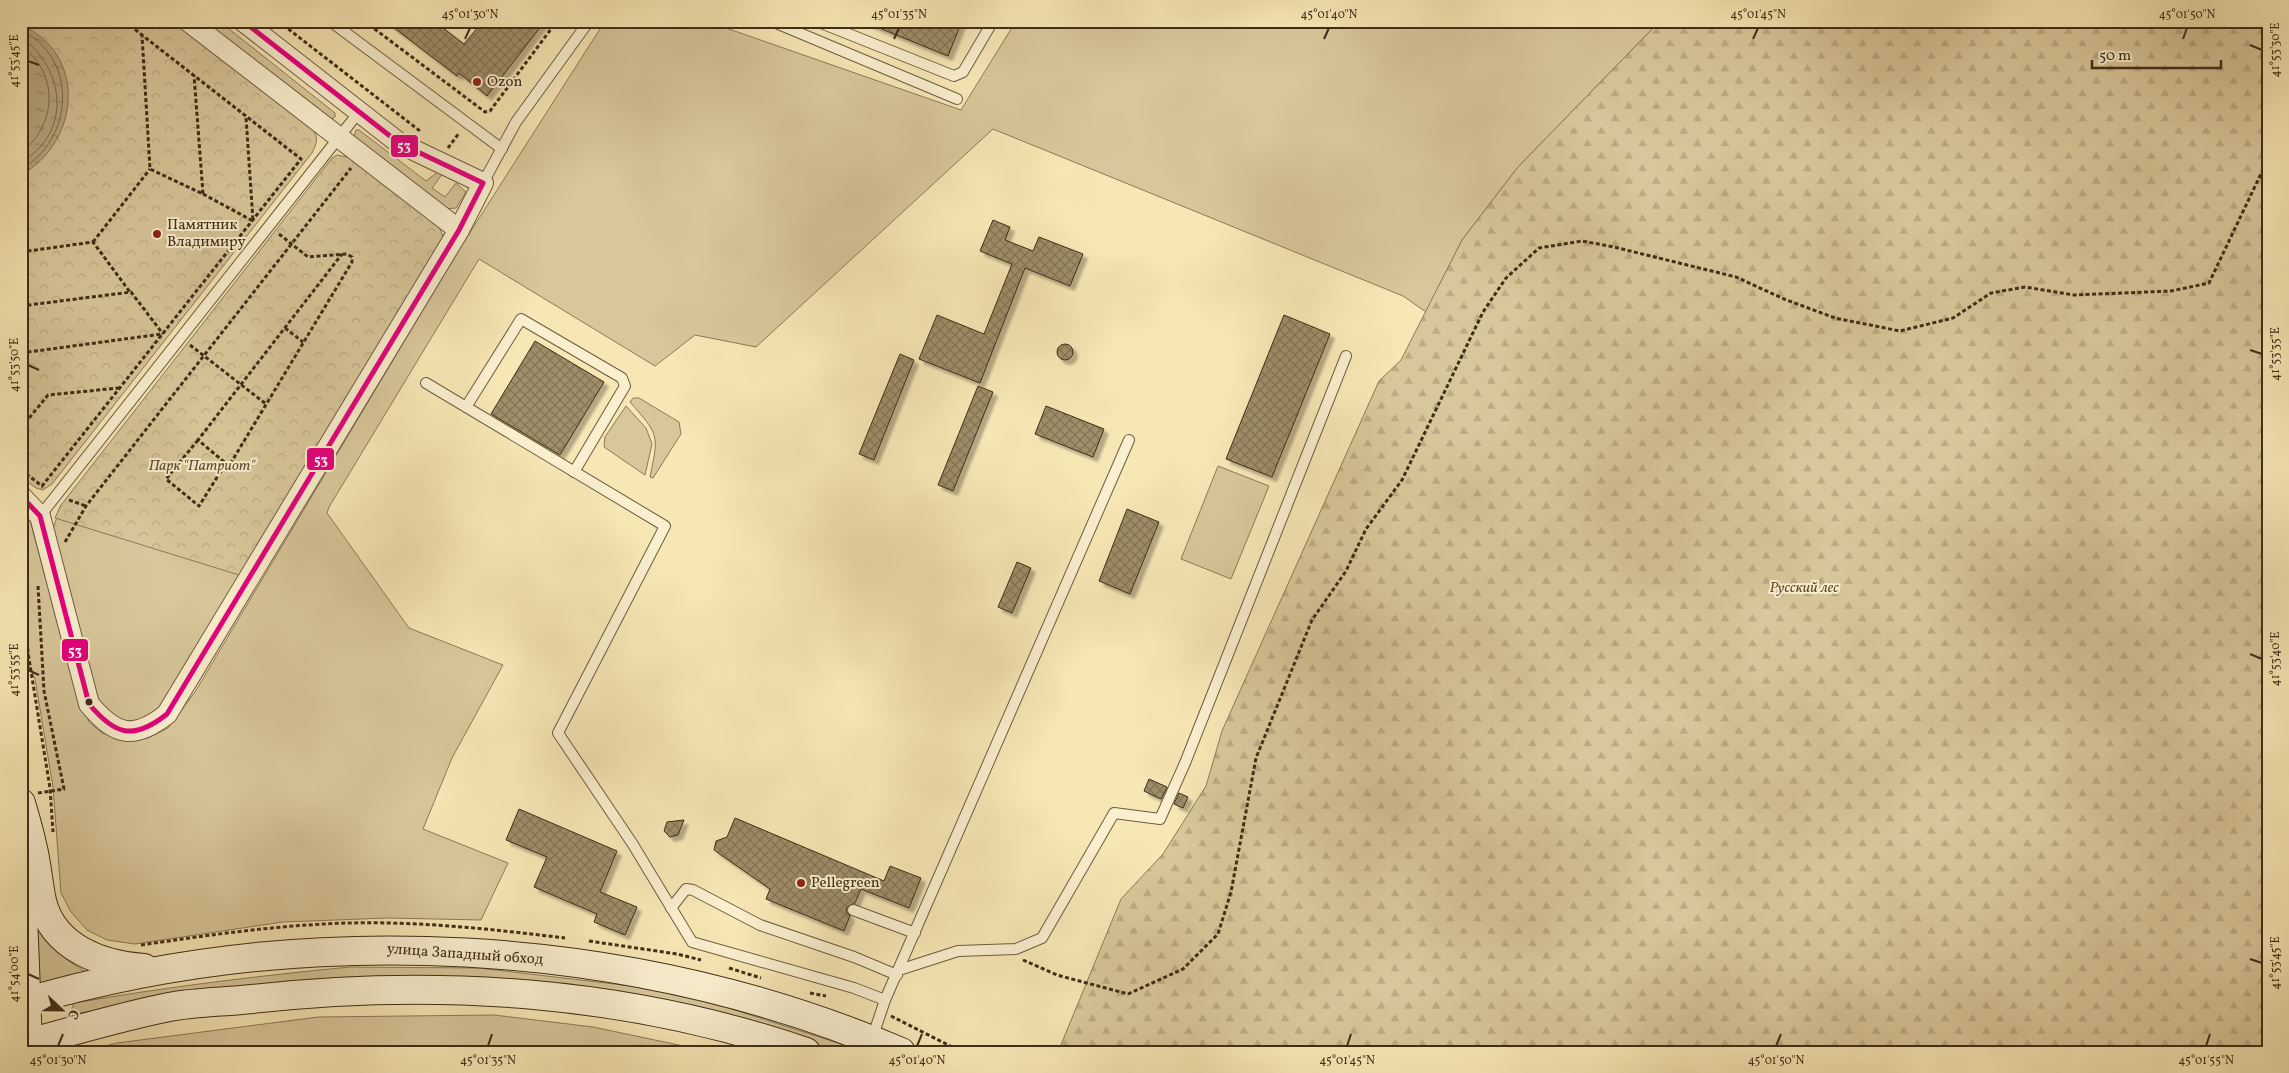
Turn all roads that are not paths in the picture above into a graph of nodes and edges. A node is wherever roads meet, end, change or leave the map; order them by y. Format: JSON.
{"nodes":[{"id":1,"x":188,"y":21,"type":"edge"},
{"id":2,"x":243,"y":21,"type":"edge"},
{"id":3,"x":330,"y":21,"type":"edge"},
{"id":4,"x":589,"y":21,"type":"edge"},
{"id":5,"x":771,"y":21,"type":"edge"},
{"id":6,"x":816,"y":21,"type":"edge"},
{"id":7,"x":993,"y":21,"type":"edge"},
{"id":8,"x":957,"y":99,"type":"dead end"},
{"id":9,"x":359,"y":112,"type":"junction"},
{"id":10,"x":338,"y":138,"type":"junction"},
{"id":11,"x":502,"y":149,"type":"junction"},
{"id":12,"x":483,"y":183,"type":"junction"},
{"id":13,"x":459,"y":230,"type":"junction"},
{"id":14,"x":1346,"y":356,"type":"dead end"},
{"id":15,"x":426,"y":384,"type":"dead end"},
{"id":16,"x":466,"y":407,"type":"junction"},
{"id":17,"x":1129,"y":440,"type":"dead end"},
{"id":18,"x":574,"y":472,"type":"junction"},
{"id":19,"x":21,"y":496,"type":"edge"},
{"id":20,"x":40,"y":516,"type":"junction"},
{"id":21,"x":26,"y":798,"type":"edge"},
{"id":22,"x":21,"y":862,"type":"edge"},
{"id":23,"x":672,"y":908,"type":"junction"},
{"id":24,"x":852,"y":910,"type":"dead end"},
{"id":25,"x":914,"y":933,"type":"junction"},
{"id":26,"x":158,"y":969,"type":"junction"},
{"id":27,"x":898,"y":972,"type":"junction"},
{"id":28,"x":886,"y":1000,"type":"junction"},
{"id":29,"x":23,"y":1002,"type":"edge"},
{"id":30,"x":872,"y":1039,"type":"junction"},
{"id":31,"x":24,"y":1045,"type":"edge"},
{"id":32,"x":806,"y":1052,"type":"edge"},
{"id":33,"x":901,"y":1052,"type":"edge"}],
"edges":[{"from":1,"to":10,"type":"street"},
{"from":2,"to":9,"type":"street"},
{"from":3,"to":11,"type":"lane"},
{"from":4,"to":11,"type":"lane"},
{"from":5,"to":8,"type":"lane"},
{"from":6,"to":7,"type":"lane"},
{"from":9,"to":10,"type":"lane"},
{"from":9,"to":12,"type":"street"},
{"from":10,"to":13,"type":"street"},
{"from":10,"to":20,"type":"lane"},
{"from":11,"to":12,"type":"lane"},
{"from":12,"to":13,"type":"street"},
{"from":13,"to":20,"type":"street"},
{"from":14,"to":27,"type":"lane"},
{"from":15,"to":16,"type":"lane"},
{"from":16,"to":18,"type":"lane"},
{"from":16,"to":18,"type":"lane"},
{"from":17,"to":25,"type":"lane"},
{"from":18,"to":23,"type":"lane"},
{"from":19,"to":20,"type":"street"},
{"from":21,"to":26,"type":"main road"},
{"from":22,"to":29,"type":"main road"},
{"from":23,"to":27,"type":"lane"},
{"from":23,"to":28,"type":"lane"},
{"from":24,"to":25,"type":"lane"},
{"from":25,"to":27,"type":"lane"},
{"from":26,"to":29,"type":"main road","name":"улица Западный обход"},
{"from":26,"to":30,"type":"main road","name":"улица Западный обход"},
{"from":27,"to":28,"type":"lane"},
{"from":28,"to":30,"type":"lane"},
{"from":29,"to":31,"type":"main road"},
{"from":30,"to":33,"type":"main road","name":"улица Западный обход"},
{"from":31,"to":32,"type":"main road"}]}
